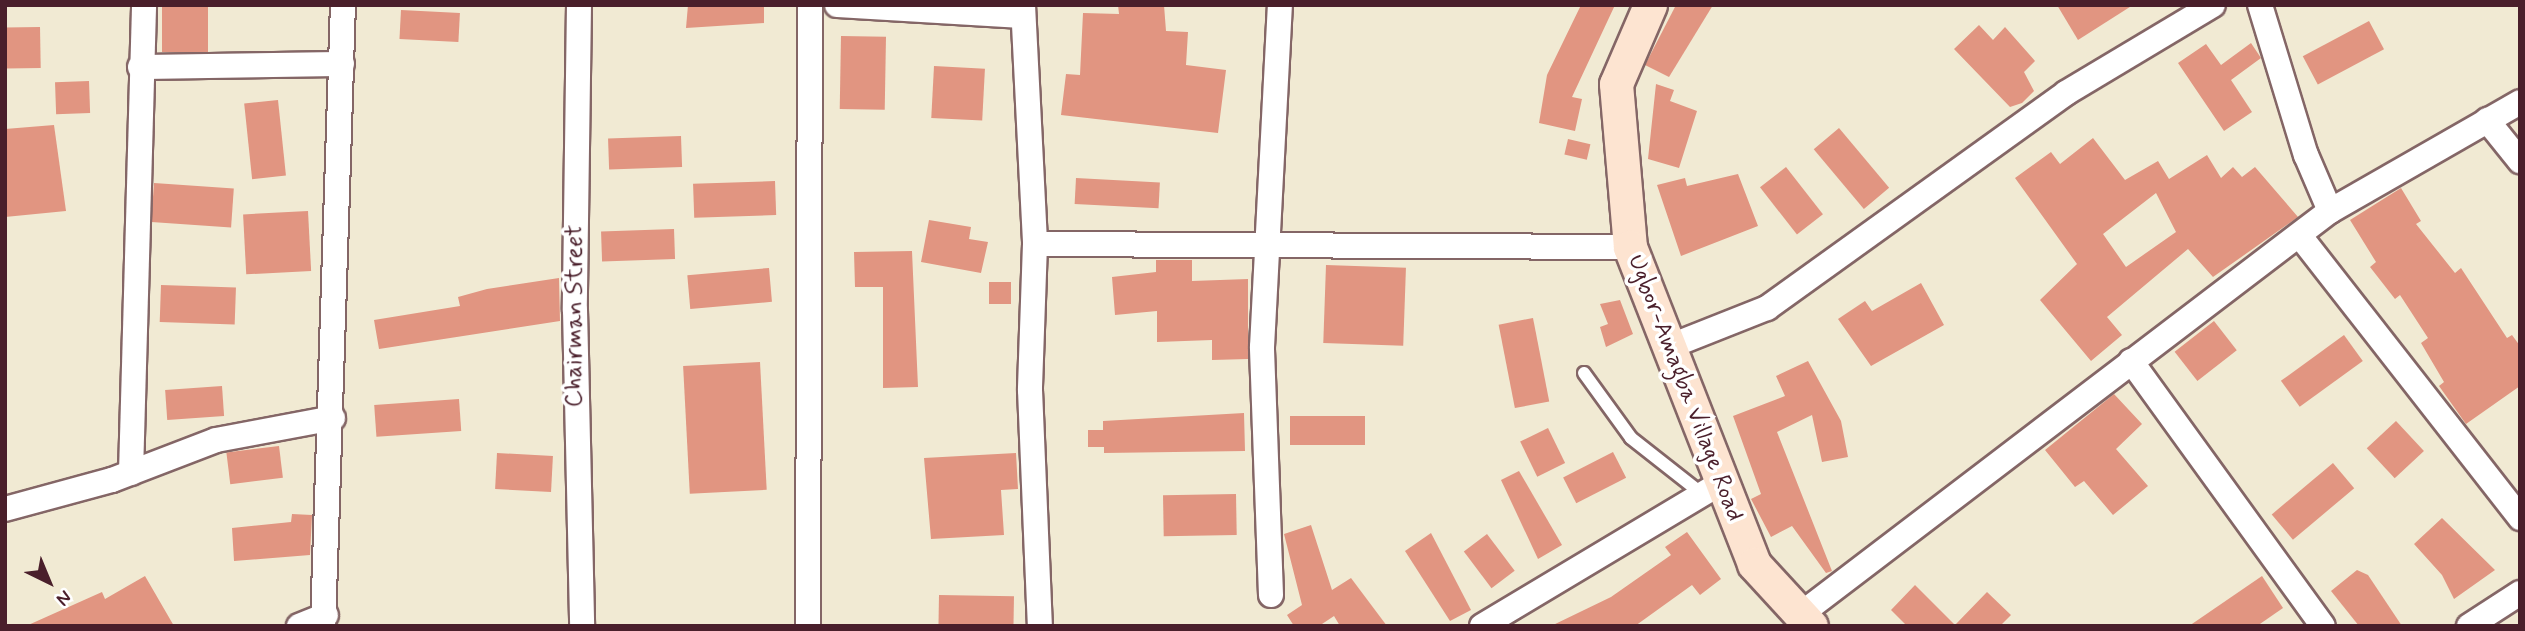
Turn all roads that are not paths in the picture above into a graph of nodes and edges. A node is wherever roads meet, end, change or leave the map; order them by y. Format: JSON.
{"nodes":[{"id":1,"x":144,"y":5,"type":"edge"},
{"id":2,"x":343,"y":5,"type":"edge"},
{"id":3,"x":579,"y":5,"type":"edge"},
{"id":4,"x":810,"y":5,"type":"edge"},
{"id":5,"x":837,"y":5,"type":"edge"},
{"id":6,"x":1280,"y":5,"type":"edge"},
{"id":7,"x":1650,"y":5,"type":"edge"},
{"id":8,"x":2213,"y":5,"type":"edge"},
{"id":9,"x":2260,"y":5,"type":"edge"},
{"id":10,"x":1023,"y":11,"type":"edge"},
{"id":11,"x":342,"y":65,"type":"junction"},
{"id":12,"x":140,"y":67,"type":"junction"},
{"id":13,"x":2520,"y":102,"type":"edge"},
{"id":14,"x":2487,"y":120,"type":"junction"},
{"id":15,"x":2520,"y":161,"type":"edge"},
{"id":16,"x":2330,"y":211,"type":"junction"},
{"id":17,"x":2300,"y":236,"type":"junction"},
{"id":18,"x":1035,"y":244,"type":"junction"},
{"id":19,"x":1630,"y":247,"type":"junction"},
{"id":20,"x":1264,"y":248,"type":"junction"},
{"id":21,"x":1666,"y":348,"type":"junction"},
{"id":22,"x":2131,"y":361,"type":"junction"},
{"id":23,"x":1584,"y":373,"type":"dead end"},
{"id":24,"x":333,"y":418,"type":"junction"},
{"id":25,"x":131,"y":473,"type":"junction"},
{"id":26,"x":1710,"y":488,"type":"junction"},
{"id":27,"x":5,"y":509,"type":"edge"},
{"id":28,"x":2520,"y":518,"type":"edge"},
{"id":29,"x":2520,"y":593,"type":"edge"},
{"id":30,"x":1271,"y":595,"type":"dead end"},
{"id":31,"x":324,"y":621,"type":"edge"},
{"id":32,"x":1804,"y":621,"type":"edge"},
{"id":33,"x":299,"y":626,"type":"edge"},
{"id":34,"x":582,"y":626,"type":"edge"},
{"id":35,"x":808,"y":626,"type":"edge"},
{"id":36,"x":1040,"y":626,"type":"edge"},
{"id":37,"x":1482,"y":626,"type":"edge"},
{"id":38,"x":2323,"y":626,"type":"edge"},
{"id":39,"x":2469,"y":626,"type":"edge"}],
"edges":[{"from":1,"to":12,"type":"street"},
{"from":2,"to":11,"type":"street"},
{"from":3,"to":34,"type":"street","name":"Chairman Street"},
{"from":4,"to":35,"type":"street"},
{"from":5,"to":10,"type":"street"},
{"from":6,"to":20,"type":"street"},
{"from":7,"to":19,"type":"street","name":"Ugbor-Amagba Village Road"},
{"from":8,"to":21,"type":"street"},
{"from":9,"to":16,"type":"street"},
{"from":10,"to":18,"type":"street"},
{"from":11,"to":12,"type":"street"},
{"from":11,"to":24,"type":"street"},
{"from":12,"to":25,"type":"street"},
{"from":13,"to":14,"type":"street"},
{"from":14,"to":15,"type":"street"},
{"from":14,"to":16,"type":"street"},
{"from":16,"to":17,"type":"street"},
{"from":17,"to":22,"type":"street"},
{"from":17,"to":28,"type":"street"},
{"from":18,"to":20,"type":"street"},
{"from":18,"to":36,"type":"street"},
{"from":19,"to":20,"type":"street"},
{"from":19,"to":21,"type":"street","name":"Ugbor-Amagba Village Road"},
{"from":20,"to":30,"type":"street"},
{"from":21,"to":26,"type":"street","name":"Ugbor-Amagba Village Road"},
{"from":22,"to":32,"type":"street"},
{"from":22,"to":38,"type":"street"},
{"from":23,"to":26,"type":"lane"},
{"from":24,"to":25,"type":"street"},
{"from":24,"to":31,"type":"street"},
{"from":25,"to":27,"type":"street"},
{"from":26,"to":32,"type":"street","name":"Ugbor-Amagba Village Road"},
{"from":26,"to":37,"type":"street"},
{"from":29,"to":39,"type":"street"},
{"from":31,"to":33,"type":"street"}]}
